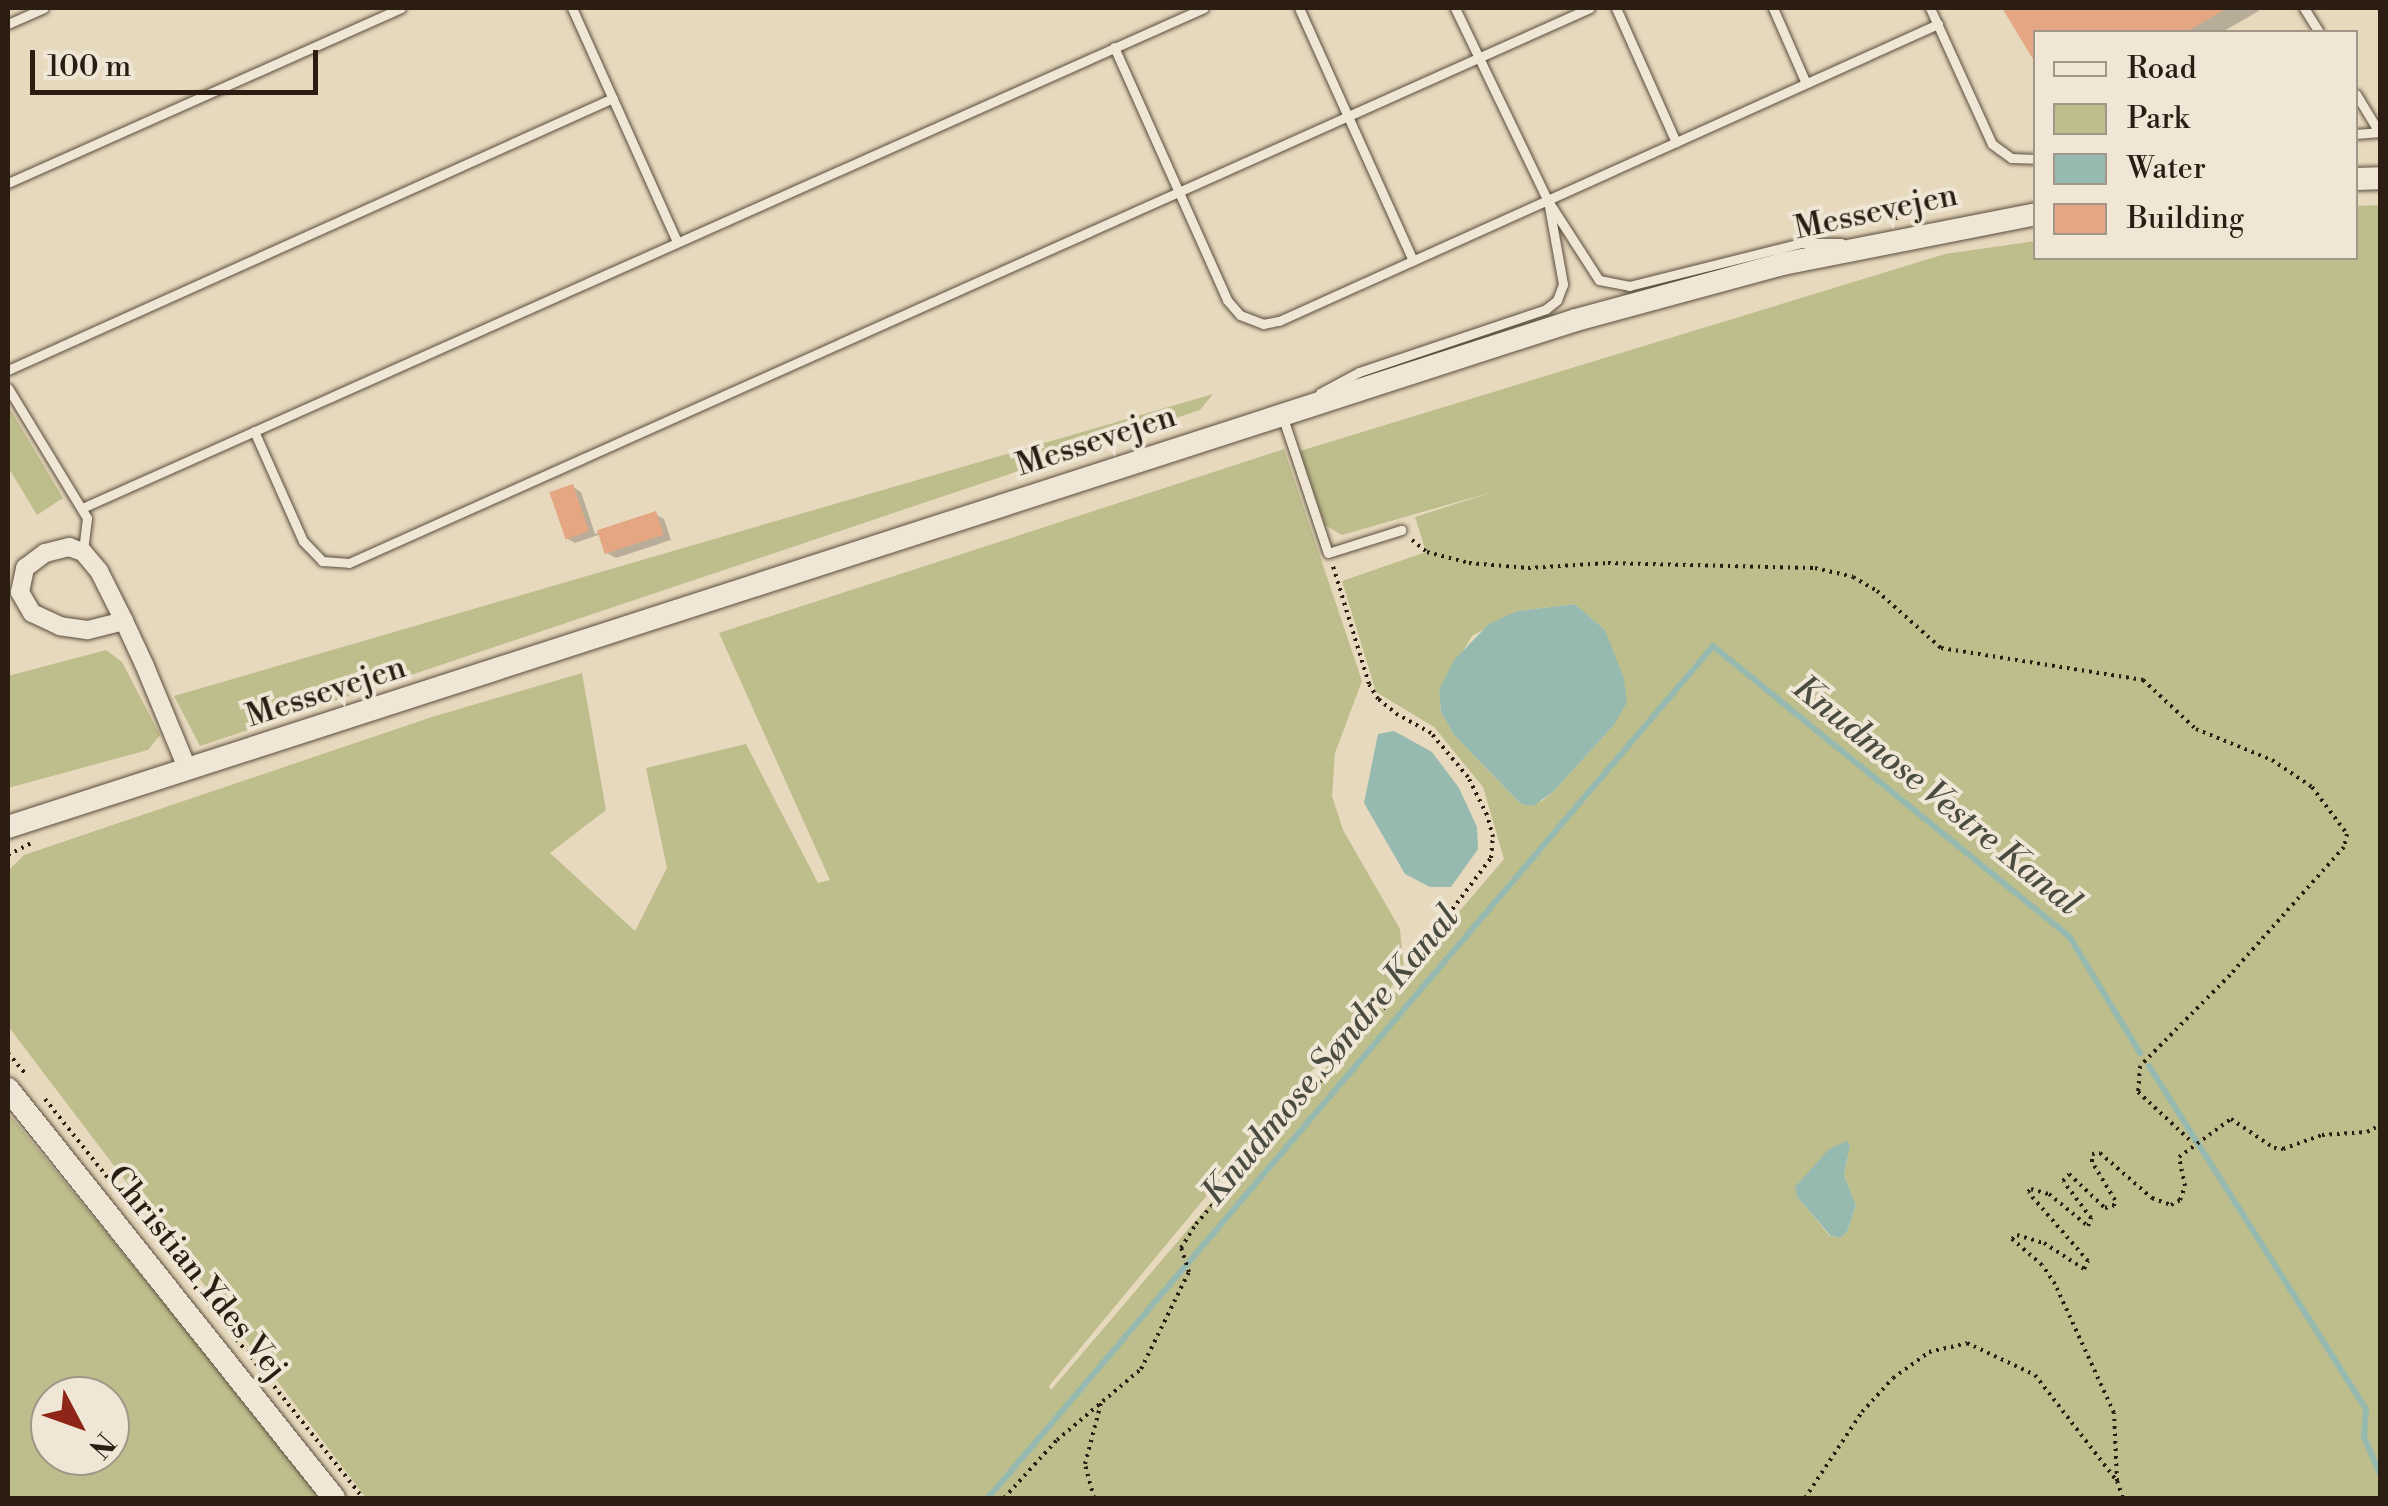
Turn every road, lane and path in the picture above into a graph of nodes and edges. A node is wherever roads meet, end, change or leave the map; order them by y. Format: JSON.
{"nodes":[{"id":1,"x":44,"y":8,"type":"edge"},
{"id":2,"x":401,"y":8,"type":"edge"},
{"id":3,"x":572,"y":8,"type":"edge"},
{"id":4,"x":1204,"y":8,"type":"edge"},
{"id":5,"x":1300,"y":8,"type":"edge"},
{"id":6,"x":1455,"y":8,"type":"edge"},
{"id":7,"x":1590,"y":8,"type":"edge"},
{"id":8,"x":1616,"y":8,"type":"edge"},
{"id":9,"x":1773,"y":8,"type":"edge"},
{"id":10,"x":1930,"y":8,"type":"edge"},
{"id":11,"x":2304,"y":8,"type":"edge"},
{"id":12,"x":8,"y":24,"type":"edge"},
{"id":13,"x":1938,"y":24,"type":"junction"},
{"id":14,"x":2318,"y":30,"type":"edge"},
{"id":15,"x":1114,"y":47,"type":"junction"},
{"id":16,"x":1478,"y":58,"type":"junction"},
{"id":17,"x":1806,"y":83,"type":"junction"},
{"id":18,"x":2358,"y":97,"type":"edge"},
{"id":19,"x":613,"y":98,"type":"junction"},
{"id":20,"x":1348,"y":116,"type":"junction"},
{"id":21,"x":2380,"y":132,"type":"edge"},
{"id":22,"x":1676,"y":142,"type":"junction"},
{"id":23,"x":2033,"y":158,"type":"edge"},
{"id":24,"x":8,"y":183,"type":"edge"},
{"id":25,"x":1178,"y":192,"type":"junction"},
{"id":26,"x":1548,"y":201,"type":"junction"},
{"id":27,"x":2033,"y":215,"type":"edge"},
{"id":28,"x":677,"y":242,"type":"junction"},
{"id":29,"x":1877,"y":243,"type":"junction"},
{"id":30,"x":1413,"y":260,"type":"junction"},
{"id":31,"x":8,"y":370,"type":"edge"},
{"id":32,"x":8,"y":388,"type":"edge"},
{"id":33,"x":1282,"y":414,"type":"junction"},
{"id":34,"x":254,"y":431,"type":"junction"},
{"id":35,"x":82,"y":508,"type":"junction"},
{"id":36,"x":1401,"y":530,"type":"joint"},
{"id":37,"x":83,"y":552,"type":"junction"},
{"id":38,"x":1328,"y":553,"type":"junction"},
{"id":39,"x":124,"y":622,"type":"junction"},
{"id":40,"x":188,"y":770,"type":"junction"},
{"id":41,"x":13,"y":828,"type":"edge"},
{"id":42,"x":8,"y":1053,"type":"edge"},
{"id":43,"x":32,"y":1084,"type":"dead end"},
{"id":44,"x":8,"y":1089,"type":"edge"},
{"id":45,"x":45,"y":1099,"type":"dead end"},
{"id":46,"x":2380,"y":1125,"type":"edge"},
{"id":47,"x":2192,"y":1142,"type":"junction"},
{"id":48,"x":1101,"y":1403,"type":"junction"},
{"id":49,"x":2118,"y":1481,"type":"junction"},
{"id":50,"x":334,"y":1498,"type":"edge"},
{"id":51,"x":363,"y":1498,"type":"edge"},
{"id":52,"x":1004,"y":1498,"type":"edge"},
{"id":53,"x":1094,"y":1498,"type":"edge"},
{"id":54,"x":1806,"y":1498,"type":"edge"},
{"id":55,"x":2123,"y":1498,"type":"edge"}],
"edges":[{"from":1,"to":12,"type":"lane"},
{"from":2,"to":24,"type":"lane"},
{"from":3,"to":19,"type":"lane"},
{"from":4,"to":15,"type":"lane"},
{"from":5,"to":20,"type":"lane"},
{"from":6,"to":16,"type":"lane"},
{"from":7,"to":16,"type":"lane"},
{"from":8,"to":22,"type":"lane"},
{"from":9,"to":17,"type":"lane"},
{"from":10,"to":13,"type":"lane"},
{"from":11,"to":14,"type":"lane"},
{"from":13,"to":17,"type":"lane"},
{"from":13,"to":23,"type":"lane"},
{"from":15,"to":25,"type":"lane"},
{"from":15,"to":28,"type":"lane"},
{"from":16,"to":20,"type":"lane"},
{"from":16,"to":26,"type":"lane"},
{"from":17,"to":22,"type":"lane"},
{"from":18,"to":21,"type":"lane"},
{"from":19,"to":28,"type":"lane"},
{"from":19,"to":31,"type":"lane"},
{"from":20,"to":25,"type":"lane"},
{"from":20,"to":30,"type":"lane"},
{"from":22,"to":26,"type":"lane"},
{"from":25,"to":30,"type":"lane"},
{"from":25,"to":34,"type":"lane"},
{"from":26,"to":29,"type":"lane"},
{"from":26,"to":30,"type":"lane"},
{"from":26,"to":33,"type":"lane"},
{"from":27,"to":29,"type":"main road","name":"Messevejen"},
{"from":28,"to":34,"type":"lane"},
{"from":29,"to":33,"type":"main road","name":"Messevejen"},
{"from":32,"to":35,"type":"lane"},
{"from":33,"to":38,"type":"lane"},
{"from":33,"to":40,"type":"main road","name":"Messevejen"},
{"from":34,"to":35,"type":"lane"},
{"from":35,"to":37,"type":"lane"},
{"from":36,"to":38,"type":"lane"},
{"from":36,"to":47,"type":"path"},
{"from":37,"to":39,"type":"street"},
{"from":37,"to":39,"type":"street"},
{"from":38,"to":48,"type":"path"},
{"from":39,"to":40,"type":"street"},
{"from":40,"to":41,"type":"main road","name":"Messevejen"},
{"from":42,"to":43,"type":"path"},
{"from":44,"to":50,"type":"main road","name":"Christian Ydes Vej"},
{"from":45,"to":51,"type":"path"},
{"from":46,"to":47,"type":"path"},
{"from":47,"to":49,"type":"path"},
{"from":48,"to":52,"type":"path"},
{"from":48,"to":53,"type":"path"},
{"from":49,"to":54,"type":"path"},
{"from":49,"to":55,"type":"path"}]}
